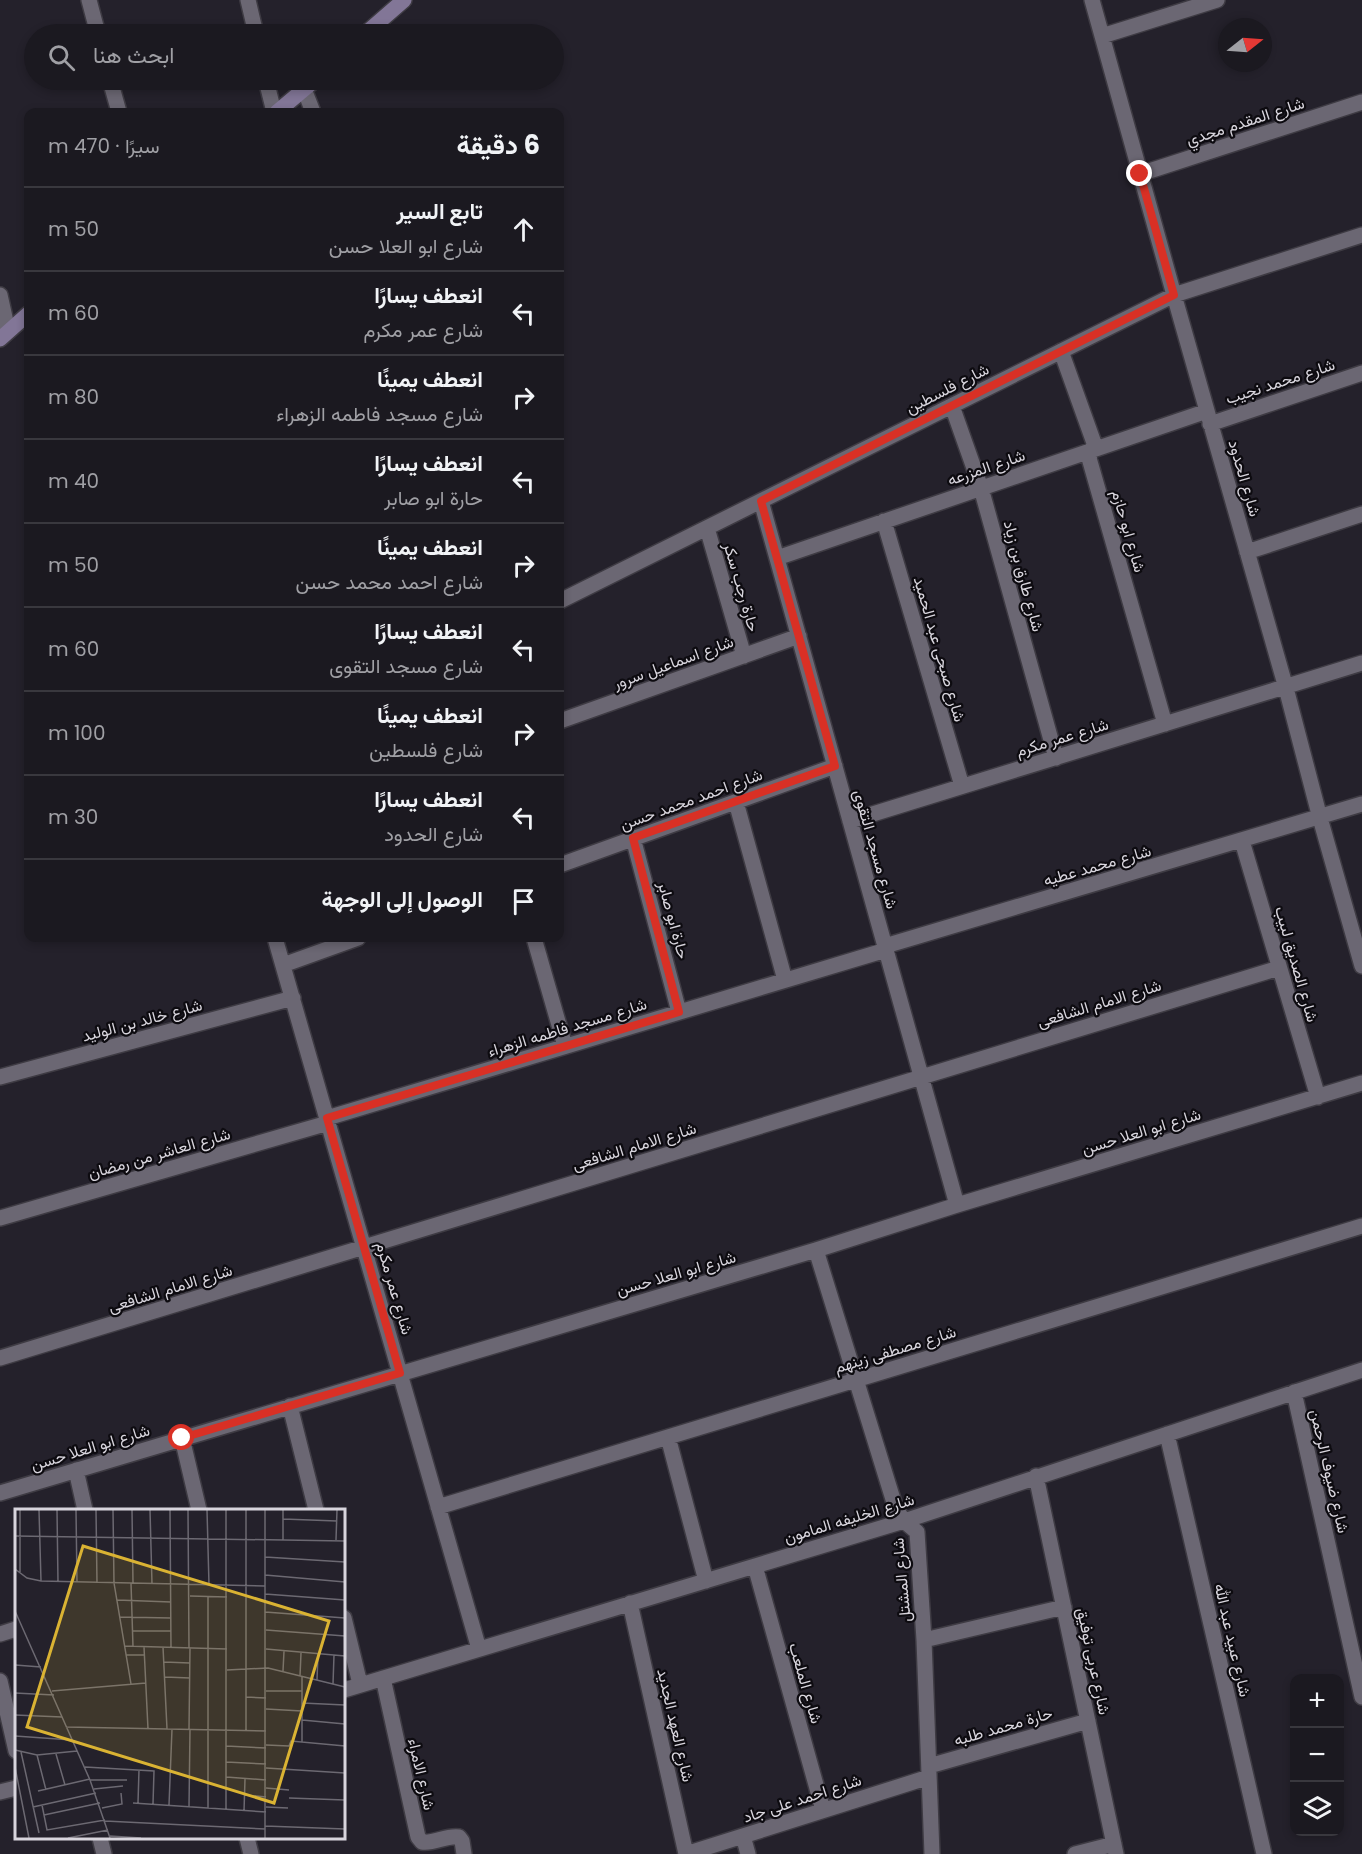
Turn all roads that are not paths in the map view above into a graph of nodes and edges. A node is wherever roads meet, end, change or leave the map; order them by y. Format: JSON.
{"nodes":[{"id":1,"x":89,"y":0,"type":"edge"},
{"id":2,"x":248,"y":0,"type":"edge"},
{"id":3,"x":404,"y":0,"type":"edge"},
{"id":4,"x":1092,"y":0,"type":"edge"},
{"id":5,"x":1217,"y":0,"type":"edge"},
{"id":6,"x":95,"y":24,"type":"edge"},
{"id":7,"x":254,"y":24,"type":"edge"},
{"id":8,"x":376,"y":24,"type":"edge"},
{"id":9,"x":1102,"y":36,"type":"junction"},
{"id":10,"x":113,"y":90,"type":"edge"},
{"id":11,"x":269,"y":90,"type":"edge"},
{"id":12,"x":302,"y":90,"type":"edge"},
{"id":13,"x":310,"y":90,"type":"edge"},
{"id":14,"x":1362,"y":102,"type":"edge"},
{"id":15,"x":118,"y":108,"type":"edge"},
{"id":16,"x":275,"y":108,"type":"edge"},
{"id":17,"x":281,"y":108,"type":"edge"},
{"id":18,"x":312,"y":108,"type":"edge"},
{"id":19,"x":1140,"y":174,"type":"junction"},
{"id":20,"x":1362,"y":235,"type":"edge"},
{"id":21,"x":0,"y":295,"type":"edge"},
{"id":22,"x":1174,"y":295,"type":"junction"},
{"id":23,"x":24,"y":318,"type":"edge"},
{"id":24,"x":4,"y":335,"type":"edge"},
{"id":25,"x":1061,"y":351,"type":"junction"},
{"id":26,"x":1362,"y":373,"type":"edge"},
{"id":27,"x":952,"y":406,"type":"junction"},
{"id":28,"x":1209,"y":417,"type":"junction"},
{"id":29,"x":1090,"y":451,"type":"junction"},
{"id":30,"x":981,"y":488,"type":"junction"},
{"id":31,"x":761,"y":501,"type":"junction"},
{"id":32,"x":1362,"y":514,"type":"edge"},
{"id":33,"x":884,"y":521,"type":"junction"},
{"id":34,"x":707,"y":528,"type":"junction"},
{"id":35,"x":1247,"y":552,"type":"junction"},
{"id":36,"x":777,"y":558,"type":"junction"},
{"id":37,"x":564,"y":599,"type":"edge"},
{"id":38,"x":799,"y":636,"type":"junction"},
{"id":39,"x":744,"y":656,"type":"junction"},
{"id":40,"x":1362,"y":663,"type":"edge"},
{"id":41,"x":1286,"y":688,"type":"junction"},
{"id":42,"x":564,"y":720,"type":"edge"},
{"id":43,"x":1165,"y":724,"type":"junction"},
{"id":44,"x":1056,"y":758,"type":"junction"},
{"id":45,"x":835,"y":766,"type":"junction"},
{"id":46,"x":962,"y":786,"type":"junction"},
{"id":47,"x":736,"y":802,"type":"junction"},
{"id":48,"x":1362,"y":804,"type":"edge"},
{"id":49,"x":1320,"y":818,"type":"junction"},
{"id":50,"x":849,"y":820,"type":"junction"},
{"id":51,"x":633,"y":838,"type":"junction"},
{"id":52,"x":1242,"y":841,"type":"junction"},
{"id":53,"x":564,"y":864,"type":"edge"},
{"id":54,"x":276,"y":942,"type":"edge"},
{"id":55,"x":346,"y":942,"type":"edge"},
{"id":56,"x":535,"y":942,"type":"edge"},
{"id":57,"x":885,"y":948,"type":"junction"},
{"id":58,"x":1361,"y":956,"type":"edge"},
{"id":59,"x":283,"y":964,"type":"junction"},
{"id":60,"x":1279,"y":968,"type":"junction"},
{"id":61,"x":785,"y":980,"type":"junction"},
{"id":62,"x":292,"y":999,"type":"junction"},
{"id":63,"x":679,"y":1012,"type":"junction"},
{"id":64,"x":566,"y":1046,"type":"junction"},
{"id":65,"x":921,"y":1075,"type":"junction"},
{"id":66,"x":0,"y":1077,"type":"edge"},
{"id":67,"x":1362,"y":1083,"type":"edge"},
{"id":68,"x":1318,"y":1097,"type":"junction"},
{"id":69,"x":328,"y":1121,"type":"junction"},
{"id":70,"x":957,"y":1205,"type":"junction"},
{"id":71,"x":0,"y":1218,"type":"edge"},
{"id":72,"x":1362,"y":1226,"type":"edge"},
{"id":73,"x":365,"y":1248,"type":"junction"},
{"id":74,"x":816,"y":1250,"type":"junction"},
{"id":75,"x":0,"y":1358,"type":"edge"},
{"id":76,"x":1362,"y":1370,"type":"edge"},
{"id":77,"x":400,"y":1373,"type":"junction"},
{"id":78,"x":856,"y":1380,"type":"junction"},
{"id":79,"x":1294,"y":1392,"type":"junction"},
{"id":80,"x":290,"y":1406,"type":"junction"},
{"id":81,"x":1167,"y":1434,"type":"junction"},
{"id":82,"x":669,"y":1437,"type":"junction"},
{"id":83,"x":182,"y":1438,"type":"junction"},
{"id":84,"x":76,"y":1470,"type":"junction"},
{"id":85,"x":1036,"y":1476,"type":"junction"},
{"id":86,"x":0,"y":1493,"type":"edge"},
{"id":87,"x":438,"y":1507,"type":"junction"},
{"id":88,"x":85,"y":1509,"type":"edge"},
{"id":89,"x":199,"y":1509,"type":"edge"},
{"id":90,"x":316,"y":1509,"type":"edge"},
{"id":91,"x":904,"y":1521,"type":"junction"},
{"id":92,"x":755,"y":1566,"type":"junction"},
{"id":93,"x":706,"y":1581,"type":"junction"},
{"id":94,"x":630,"y":1603,"type":"junction"},
{"id":95,"x":1064,"y":1607,"type":"junction"},
{"id":96,"x":345,"y":1622,"type":"edge"},
{"id":97,"x":15,"y":1629,"type":"edge"},
{"id":98,"x":0,"y":1634,"type":"edge"},
{"id":99,"x":924,"y":1640,"type":"junction"},
{"id":100,"x":479,"y":1649,"type":"junction"},
{"id":101,"x":383,"y":1678,"type":"junction"},
{"id":102,"x":0,"y":1681,"type":"edge"},
{"id":103,"x":360,"y":1684,"type":"junction"},
{"id":104,"x":345,"y":1690,"type":"edge"},
{"id":105,"x":1362,"y":1697,"type":"edge"},
{"id":106,"x":1088,"y":1721,"type":"junction"},
{"id":107,"x":15,"y":1747,"type":"edge"},
{"id":108,"x":929,"y":1771,"type":"junction"},
{"id":109,"x":15,"y":1788,"type":"edge"},
{"id":110,"x":0,"y":1792,"type":"edge"},
{"id":111,"x":823,"y":1810,"type":"junction"},
{"id":112,"x":743,"y":1836,"type":"junction"},
{"id":113,"x":100,"y":1839,"type":"edge"},
{"id":114,"x":247,"y":1839,"type":"edge"},
{"id":115,"x":1115,"y":1849,"type":"edge"},
{"id":116,"x":104,"y":1854,"type":"edge"},
{"id":117,"x":251,"y":1854,"type":"edge"},
{"id":118,"x":464,"y":1854,"type":"edge"},
{"id":119,"x":686,"y":1854,"type":"edge"},
{"id":120,"x":748,"y":1854,"type":"edge"},
{"id":121,"x":932,"y":1854,"type":"edge"},
{"id":122,"x":1075,"y":1854,"type":"edge"},
{"id":123,"x":1264,"y":1854,"type":"edge"}],
"edges":[{"from":1,"to":6,"type":"street"},
{"from":2,"to":7,"type":"street"},
{"from":3,"to":8,"type":"main road"},
{"from":4,"to":9,"type":"street","name":"شارع الحدود"},
{"from":5,"to":9,"type":"street"},
{"from":9,"to":19,"type":"street","name":"شارع الحدود"},
{"from":10,"to":15,"type":"street"},
{"from":11,"to":16,"type":"street"},
{"from":12,"to":17,"type":"main road"},
{"from":13,"to":18,"type":"street"},
{"from":14,"to":19,"type":"street","name":"شارع المقدم مجدي"},
{"from":19,"to":22,"type":"street","name":"شارع الحدود"},
{"from":20,"to":22,"type":"street","name":"شارع فلسطين"},
{"from":21,"to":24,"type":"street"},
{"from":22,"to":25,"type":"street","name":"شارع فلسطين"},
{"from":22,"to":28,"type":"street","name":"شارع الحدود"},
{"from":23,"to":24,"type":"main road"},
{"from":25,"to":27,"type":"street","name":"شارع فلسطين"},
{"from":25,"to":29,"type":"street","name":"شارع ابو حازم"},
{"from":26,"to":28,"type":"street","name":"شارع محمد نجيب"},
{"from":27,"to":30,"type":"street","name":"شارع طارق بن زياد"},
{"from":27,"to":31,"type":"street","name":"شارع فلسطين"},
{"from":28,"to":29,"type":"street","name":"شارع المزرعه"},
{"from":28,"to":35,"type":"street","name":"شارع الحدود"},
{"from":29,"to":30,"type":"street","name":"شارع المزرعه"},
{"from":29,"to":43,"type":"street","name":"شارع ابو حازم"},
{"from":30,"to":33,"type":"street","name":"شارع المزرعه"},
{"from":30,"to":44,"type":"street","name":"شارع طارق بن زياد"},
{"from":31,"to":34,"type":"street","name":"شارع فلسطين"},
{"from":31,"to":36,"type":"street","name":"شارع مسجد التقوى"},
{"from":32,"to":35,"type":"street"},
{"from":33,"to":36,"type":"street","name":"شارع المزرعه"},
{"from":33,"to":46,"type":"street","name":"شارع صبحى عبد الحميد"},
{"from":34,"to":37,"type":"street","name":"شارع فلسطين"},
{"from":34,"to":39,"type":"street","name":"حارة رجب سكر"},
{"from":35,"to":41,"type":"street","name":"شارع الحدود"},
{"from":36,"to":38,"type":"street","name":"شارع مسجد التقوى"},
{"from":38,"to":39,"type":"street","name":"شارع اسماعيل سرور"},
{"from":38,"to":45,"type":"street","name":"شارع مسجد التقوى"},
{"from":39,"to":42,"type":"street","name":"شارع اسماعيل سرور"},
{"from":40,"to":41,"type":"street","name":"شارع عمر مكرم"},
{"from":41,"to":43,"type":"street","name":"شارع عمر مكرم"},
{"from":41,"to":49,"type":"street","name":"شارع الحدود"},
{"from":43,"to":44,"type":"street","name":"شارع عمر مكرم"},
{"from":44,"to":46,"type":"street","name":"شارع عمر مكرم"},
{"from":45,"to":47,"type":"street","name":"شارع احمد محمد حسن"},
{"from":45,"to":50,"type":"street","name":"شارع مسجد التقوى"},
{"from":46,"to":50,"type":"street","name":"شارع عمر مكرم"},
{"from":47,"to":51,"type":"street","name":"شارع احمد محمد حسن"},
{"from":47,"to":61,"type":"street"},
{"from":48,"to":49,"type":"street","name":"شارع محمد عطيه"},
{"from":49,"to":52,"type":"street","name":"شارع محمد عطيه"},
{"from":49,"to":58,"type":"street","name":"شارع الحدود"},
{"from":50,"to":57,"type":"street","name":"شارع مسجد التقوى"},
{"from":51,"to":53,"type":"street","name":"شارع احمد محمد حسن"},
{"from":51,"to":63,"type":"street","name":"حارة ابو صابر"},
{"from":52,"to":57,"type":"street","name":"شارع محمد عطيه"},
{"from":52,"to":60,"type":"street","name":"شارع الصديق لبيب"},
{"from":54,"to":59,"type":"street","name":"شارع عمر مكرم"},
{"from":55,"to":59,"type":"street"},
{"from":56,"to":64,"type":"street"},
{"from":57,"to":61,"type":"street","name":"شارع مسجد فاطمه الزهراء"},
{"from":57,"to":65,"type":"street","name":"شارع مسجد التقوى"},
{"from":59,"to":62,"type":"street","name":"شارع عمر مكرم"},
{"from":60,"to":65,"type":"street","name":"شارع الامام الشافعى"},
{"from":60,"to":68,"type":"street","name":"شارع الصديق لبيب"},
{"from":61,"to":63,"type":"street","name":"شارع مسجد فاطمه الزهراء"},
{"from":62,"to":66,"type":"street","name":"شارع خالد بن الوليد"},
{"from":62,"to":69,"type":"street","name":"شارع عمر مكرم"},
{"from":63,"to":64,"type":"street","name":"شارع مسجد فاطمه الزهراء"},
{"from":64,"to":69,"type":"street","name":"شارع مسجد فاطمه الزهراء"},
{"from":65,"to":70,"type":"street","name":"شارع مسجد التقوى"},
{"from":65,"to":73,"type":"street","name":"شارع الامام الشافعى"},
{"from":67,"to":68,"type":"street","name":"شارع ابو العلا حسن"},
{"from":68,"to":70,"type":"street","name":"شارع ابو العلا حسن"},
{"from":69,"to":71,"type":"street","name":"شارع العاشر من رمضان"},
{"from":69,"to":73,"type":"street","name":"شارع عمر مكرم"},
{"from":70,"to":74,"type":"street","name":"شارع ابو العلا حسن"},
{"from":72,"to":78,"type":"street","name":"شارع مصطفى زينهم"},
{"from":73,"to":75,"type":"street","name":"شارع الامام الشافعى"},
{"from":73,"to":77,"type":"street","name":"شارع عمر مكرم"},
{"from":74,"to":77,"type":"street","name":"شارع ابو العلا حسن"},
{"from":74,"to":78,"type":"street","name":"شارع المشتل"},
{"from":76,"to":79,"type":"street","name":"شارع الخليفه المامون"},
{"from":77,"to":80,"type":"street","name":"شارع ابو العلا حسن"},
{"from":77,"to":87,"type":"street","name":"شارع عمر مكرم"},
{"from":78,"to":82,"type":"street","name":"شارع مصطفى زينهم"},
{"from":78,"to":91,"type":"street","name":"شارع المشتل"},
{"from":79,"to":81,"type":"street","name":"شارع الخليفه المامون"},
{"from":79,"to":105,"type":"street","name":"شارع ضيوف الرحمن"},
{"from":80,"to":83,"type":"street","name":"شارع ابو العلا حسن"},
{"from":80,"to":90,"type":"street"},
{"from":81,"to":85,"type":"street","name":"شارع الخليفه المامون"},
{"from":81,"to":123,"type":"street","name":"شارع عبيد عبد الله"},
{"from":82,"to":87,"type":"street","name":"شارع مصطفى زينهم"},
{"from":82,"to":93,"type":"street"},
{"from":83,"to":84,"type":"street","name":"شارع ابو العلا حسن"},
{"from":83,"to":89,"type":"street"},
{"from":84,"to":86,"type":"street","name":"شارع ابو العلا حسن"},
{"from":84,"to":88,"type":"street"},
{"from":85,"to":91,"type":"street","name":"شارع الخليفه المامون"},
{"from":85,"to":95,"type":"street","name":"شارع عربى توفيق"},
{"from":87,"to":100,"type":"street","name":"شارع عمر مكرم"},
{"from":91,"to":92,"type":"street","name":"شارع الخليفه المامون"},
{"from":91,"to":99,"type":"street","name":"شارع المشتل"},
{"from":92,"to":93,"type":"street","name":"شارع الخليفه المامون"},
{"from":92,"to":111,"type":"street","name":"شارع الملعب"},
{"from":93,"to":94,"type":"street","name":"شارع الخليفه المامون"},
{"from":94,"to":100,"type":"street","name":"شارع الخليفه المامون"},
{"from":94,"to":119,"type":"street","name":"شارع العهد الجديد"},
{"from":95,"to":99,"type":"street"},
{"from":95,"to":106,"type":"street","name":"شارع عربى توفيق"},
{"from":96,"to":103,"type":"street"},
{"from":97,"to":98,"type":"street"},
{"from":99,"to":108,"type":"street","name":"شارع المشتل"},
{"from":100,"to":101,"type":"street","name":"شارع الخليفه المامون"},
{"from":101,"to":103,"type":"street","name":"شارع الخليفه المامون"},
{"from":101,"to":118,"type":"street","name":"شارع الامراء"},
{"from":102,"to":107,"type":"street"},
{"from":103,"to":104,"type":"street","name":"شارع الخليفه المامون"},
{"from":106,"to":108,"type":"street","name":"حارة محمد طلبه"},
{"from":106,"to":115,"type":"street","name":"شارع عربى توفيق"},
{"from":108,"to":111,"type":"street","name":"شارع احمد على جاد"},
{"from":108,"to":121,"type":"street","name":"شارع المشتل"},
{"from":109,"to":110,"type":"street"},
{"from":111,"to":112,"type":"street","name":"شارع احمد على جاد"},
{"from":112,"to":119,"type":"street","name":"شارع احمد على جاد"},
{"from":112,"to":120,"type":"street"},
{"from":113,"to":116,"type":"street"},
{"from":114,"to":117,"type":"street"},
{"from":115,"to":122,"type":"street"}]}
